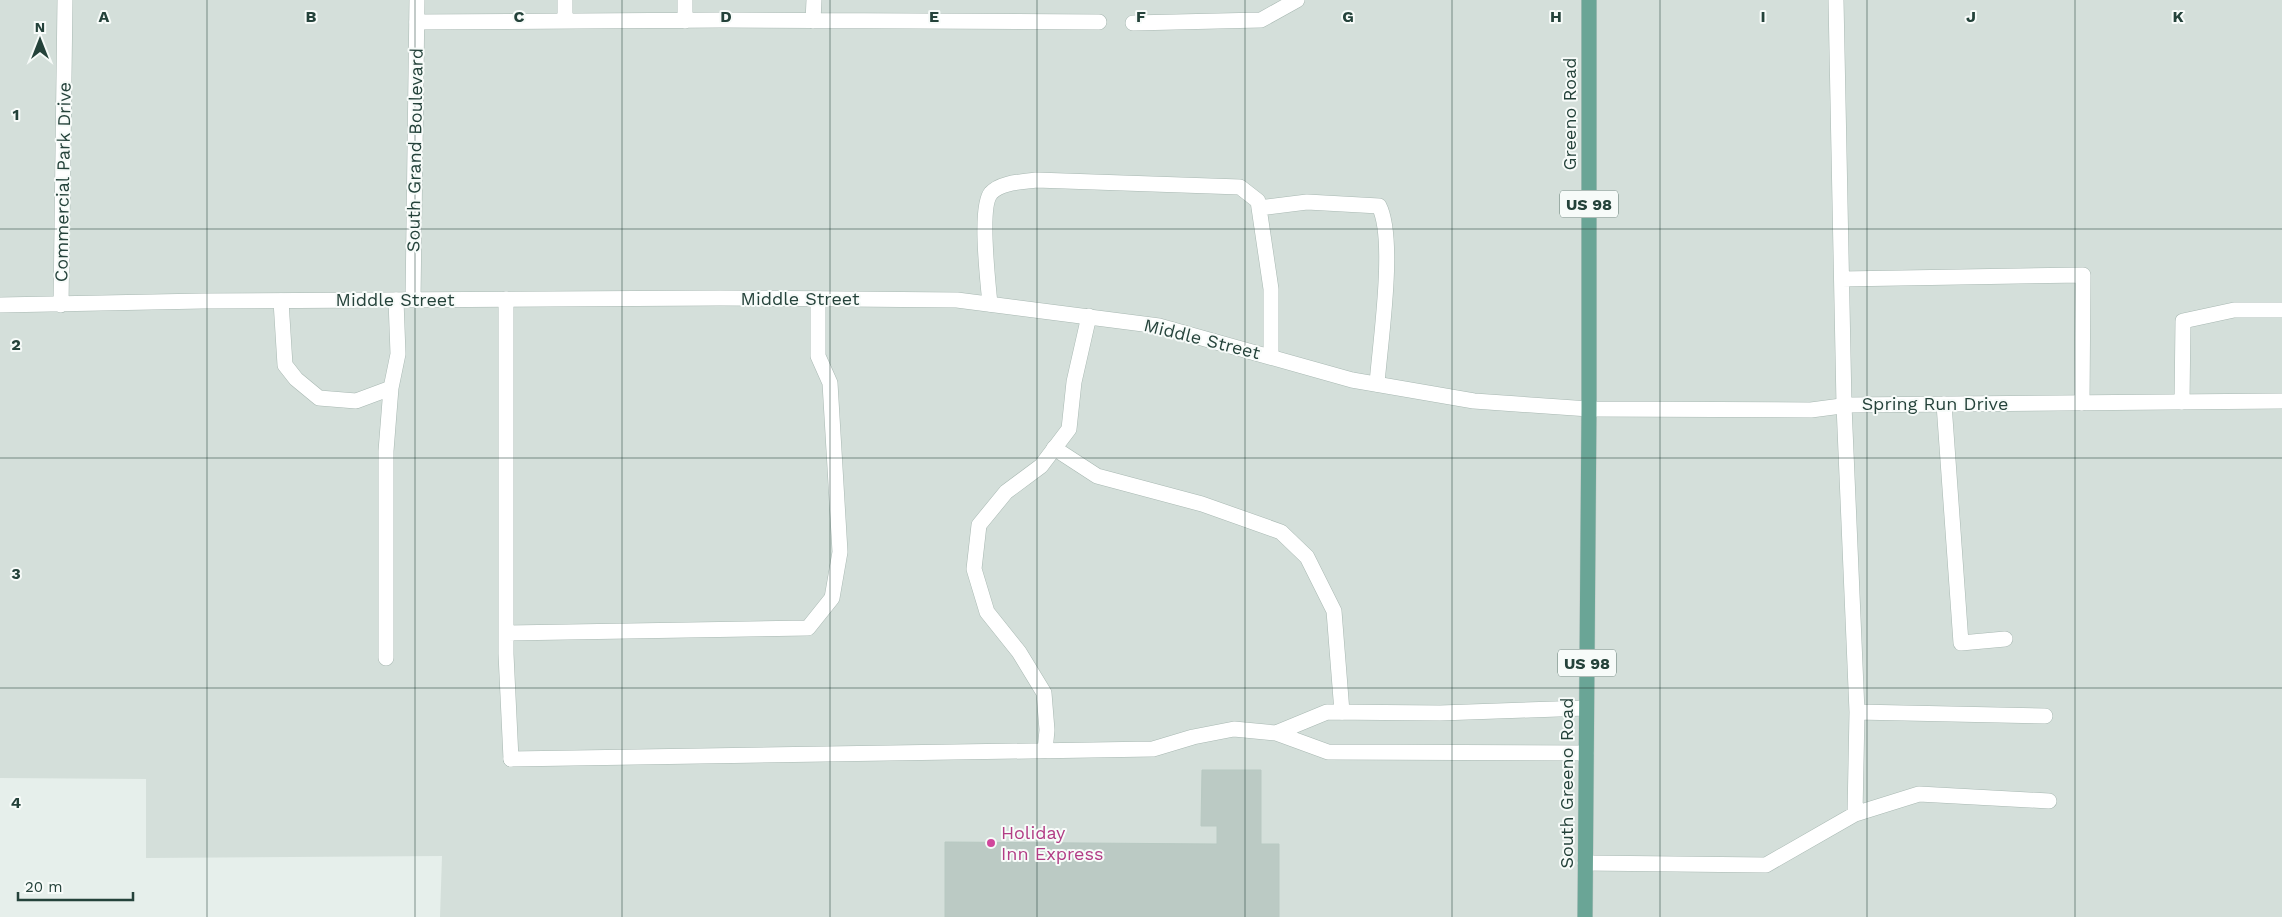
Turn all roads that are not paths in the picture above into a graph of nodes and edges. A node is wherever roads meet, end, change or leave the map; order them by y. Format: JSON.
{"nodes":[{"id":1,"x":65,"y":0,"type":"edge"},
{"id":2,"x":417,"y":0,"type":"edge"},
{"id":3,"x":565,"y":0,"type":"edge"},
{"id":4,"x":686,"y":0,"type":"edge"},
{"id":5,"x":814,"y":0,"type":"edge"},
{"id":6,"x":1297,"y":0,"type":"edge"},
{"id":7,"x":1589,"y":0,"type":"edge"},
{"id":8,"x":1836,"y":0,"type":"edge"},
{"id":9,"x":565,"y":21,"type":"junction"},
{"id":10,"x":685,"y":21,"type":"junction"},
{"id":11,"x":814,"y":21,"type":"junction"},
{"id":12,"x":417,"y":22,"type":"junction"},
{"id":13,"x":1099,"y":22,"type":"dead end"},
{"id":14,"x":1133,"y":23,"type":"dead end"},
{"id":15,"x":1259,"y":208,"type":"junction"},
{"id":16,"x":1842,"y":279,"type":"junction"},
{"id":17,"x":818,"y":299,"type":"junction"},
{"id":18,"x":396,"y":300,"type":"junction"},
{"id":19,"x":413,"y":300,"type":"junction"},
{"id":20,"x":506,"y":300,"type":"junction"},
{"id":21,"x":281,"y":301,"type":"junction"},
{"id":22,"x":61,"y":304,"type":"junction"},
{"id":23,"x":990,"y":304,"type":"junction"},
{"id":24,"x":0,"y":305,"type":"edge"},
{"id":25,"x":2282,"y":310,"type":"edge"},
{"id":26,"x":1089,"y":316,"type":"junction"},
{"id":27,"x":1271,"y":356,"type":"junction"},
{"id":28,"x":1377,"y":384,"type":"junction"},
{"id":29,"x":391,"y":388,"type":"junction"},
{"id":30,"x":2282,"y":401,"type":"edge"},
{"id":31,"x":2182,"y":402,"type":"junction"},
{"id":32,"x":2082,"y":403,"type":"junction"},
{"id":33,"x":1944,"y":404,"type":"junction"},
{"id":34,"x":1844,"y":405,"type":"junction"},
{"id":35,"x":1589,"y":408,"type":"junction"},
{"id":36,"x":1054,"y":448,"type":"junction"},
{"id":37,"x":506,"y":633,"type":"junction"},
{"id":38,"x":2005,"y":639,"type":"dead end"},
{"id":39,"x":386,"y":658,"type":"dead end"},
{"id":40,"x":1586,"y":708,"type":"junction"},
{"id":41,"x":1342,"y":712,"type":"junction"},
{"id":42,"x":1857,"y":712,"type":"junction"},
{"id":43,"x":2045,"y":716,"type":"dead end"},
{"id":44,"x":1276,"y":733,"type":"junction"},
{"id":45,"x":1046,"y":751,"type":"junction"},
{"id":46,"x":1586,"y":753,"type":"junction"},
{"id":47,"x":2049,"y":801,"type":"dead end"},
{"id":48,"x":1855,"y":814,"type":"junction"},
{"id":49,"x":1585,"y":864,"type":"junction"},
{"id":50,"x":1585,"y":917,"type":"edge"}],
"edges":[{"from":1,"to":22,"type":"street","name":"Commercial Park Drive"},
{"from":2,"to":12,"type":"street","name":"South Grand Boulevard"},
{"from":3,"to":9,"type":"street"},
{"from":4,"to":10,"type":"street"},
{"from":5,"to":11,"type":"street"},
{"from":6,"to":14,"type":"street"},
{"from":7,"to":35,"type":"main road","name":"Greeno Road","number":"US 98"},
{"from":8,"to":16,"type":"street"},
{"from":9,"to":10,"type":"street"},
{"from":9,"to":12,"type":"street"},
{"from":10,"to":11,"type":"street"},
{"from":11,"to":13,"type":"street"},
{"from":12,"to":19,"type":"street","name":"South Grand Boulevard"},
{"from":15,"to":23,"type":"street"},
{"from":15,"to":27,"type":"street"},
{"from":15,"to":28,"type":"street"},
{"from":16,"to":32,"type":"street"},
{"from":16,"to":34,"type":"street"},
{"from":17,"to":20,"type":"street","name":"Middle Street"},
{"from":17,"to":23,"type":"street","name":"Middle Street"},
{"from":17,"to":37,"type":"street"},
{"from":18,"to":19,"type":"street","name":"Middle Street"},
{"from":18,"to":21,"type":"street","name":"Middle Street"},
{"from":18,"to":29,"type":"street"},
{"from":19,"to":20,"type":"street","name":"Middle Street"},
{"from":20,"to":37,"type":"street"},
{"from":21,"to":22,"type":"street","name":"Middle Street"},
{"from":21,"to":29,"type":"street"},
{"from":22,"to":24,"type":"street","name":"Middle Street"},
{"from":23,"to":26,"type":"street","name":"Middle Street"},
{"from":25,"to":31,"type":"street"},
{"from":26,"to":27,"type":"street","name":"Middle Street"},
{"from":26,"to":36,"type":"street"},
{"from":27,"to":28,"type":"street","name":"Middle Street"},
{"from":28,"to":35,"type":"street","name":"Middle Street"},
{"from":29,"to":39,"type":"street"},
{"from":30,"to":31,"type":"street","name":"Spring Run Drive"},
{"from":31,"to":32,"type":"street","name":"Spring Run Drive"},
{"from":32,"to":33,"type":"street","name":"Spring Run Drive"},
{"from":33,"to":34,"type":"street","name":"Spring Run Drive"},
{"from":33,"to":38,"type":"street"},
{"from":34,"to":35,"type":"street","name":"Spring Run Drive"},
{"from":34,"to":42,"type":"street"},
{"from":35,"to":40,"type":"main road","name":"South Greeno Road","number":"US 98"},
{"from":36,"to":41,"type":"street"},
{"from":36,"to":45,"type":"street"},
{"from":37,"to":45,"type":"street"},
{"from":40,"to":41,"type":"street"},
{"from":40,"to":46,"type":"main road","name":"South Greeno Road","number":"US 98"},
{"from":41,"to":44,"type":"street"},
{"from":42,"to":43,"type":"street"},
{"from":42,"to":48,"type":"street"},
{"from":44,"to":45,"type":"street"},
{"from":44,"to":46,"type":"street"},
{"from":46,"to":49,"type":"main road","name":"South Greeno Road","number":"US 98"},
{"from":47,"to":48,"type":"street"},
{"from":48,"to":49,"type":"street"},
{"from":49,"to":50,"type":"main road","name":"South Greeno Road","number":"US 98"}]}
